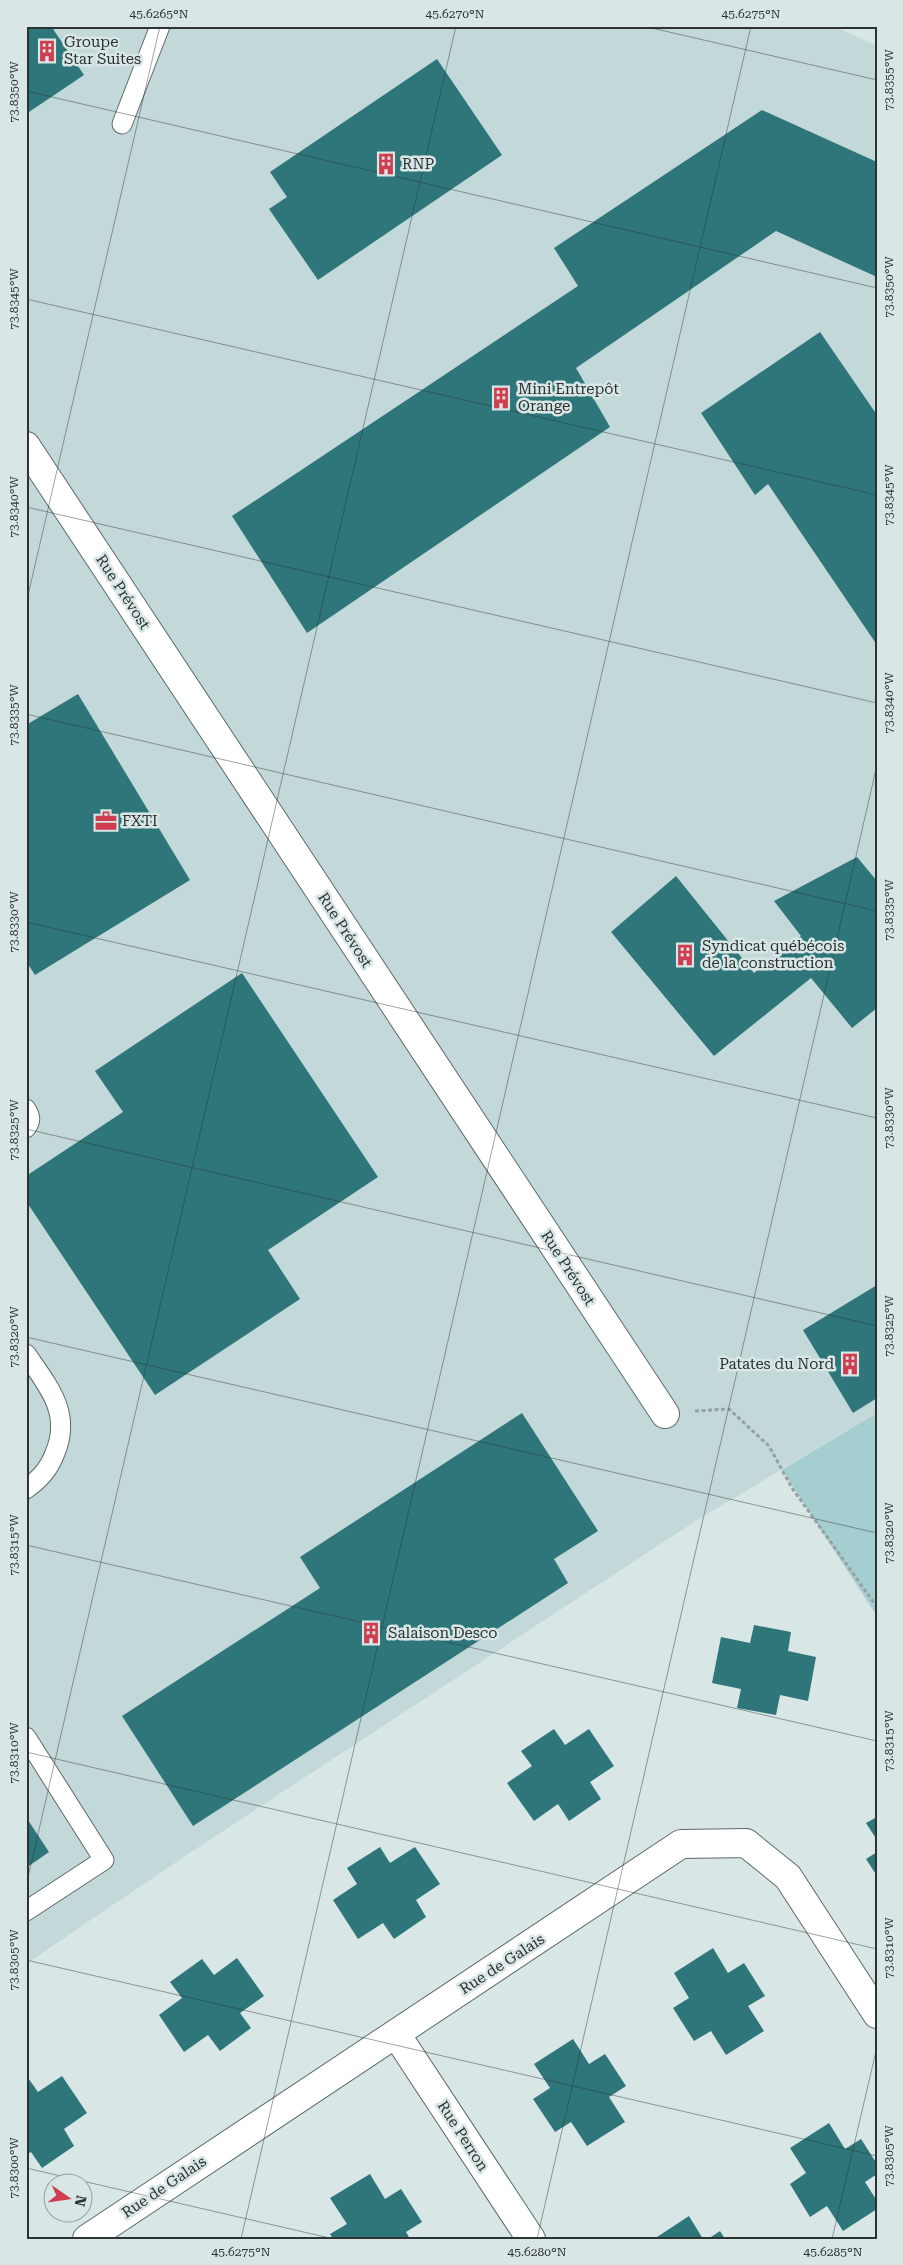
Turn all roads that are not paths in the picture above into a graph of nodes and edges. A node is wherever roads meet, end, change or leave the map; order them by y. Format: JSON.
{"nodes":[{"id":1,"x":160,"y":26,"type":"edge"},
{"id":2,"x":122,"y":124,"type":"dead end"},
{"id":3,"x":26,"y":446,"type":"edge"},
{"id":4,"x":26,"y":1109,"type":"edge"},
{"id":5,"x":26,"y":1128,"type":"edge"},
{"id":6,"x":26,"y":1354,"type":"edge"},
{"id":7,"x":665,"y":1414,"type":"road end"},
{"id":8,"x":26,"y":1489,"type":"edge"},
{"id":9,"x":26,"y":1737,"type":"edge"},
{"id":10,"x":26,"y":1911,"type":"edge"},
{"id":11,"x":877,"y":2014,"type":"edge"},
{"id":12,"x":396,"y":2034,"type":"junction"},
{"id":13,"x":86,"y":2239,"type":"edge"},
{"id":14,"x":531,"y":2239,"type":"edge"}],
"edges":[{"from":1,"to":2,"type":"lane"},
{"from":3,"to":7,"type":"street","name":"Rue Prévost"},
{"from":4,"to":5,"type":"lane"},
{"from":6,"to":8,"type":"lane"},
{"from":9,"to":10,"type":"lane"},
{"from":11,"to":12,"type":"street","name":"Rue de Galais"},
{"from":12,"to":13,"type":"street","name":"Rue de Galais"},
{"from":12,"to":14,"type":"street","name":"Rue Perron"}]}
